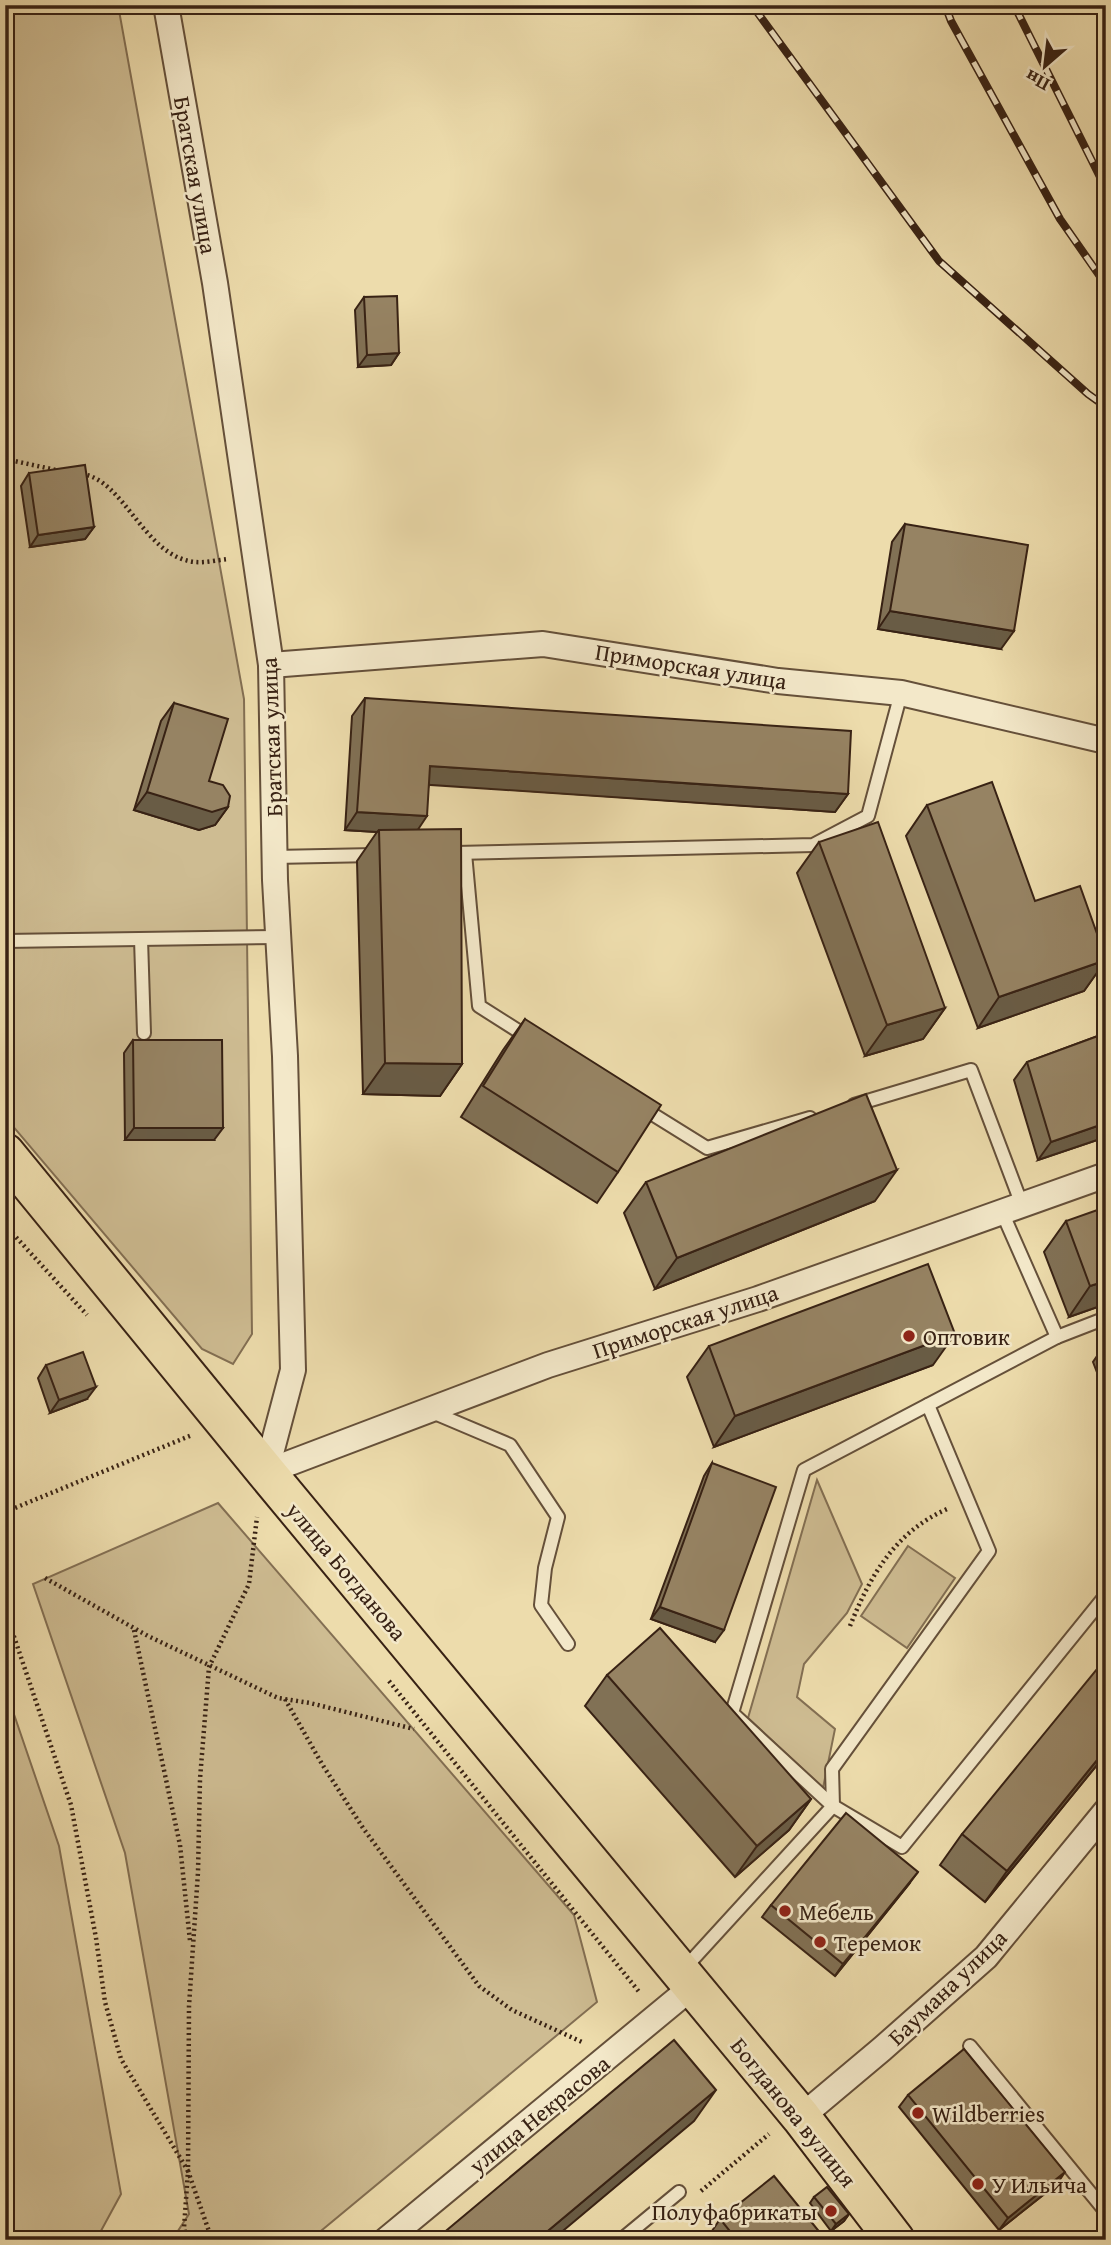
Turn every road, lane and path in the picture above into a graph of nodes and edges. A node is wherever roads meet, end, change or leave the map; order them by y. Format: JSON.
{"nodes":[{"id":1,"x":166,"y":5,"type":"edge"},
{"id":2,"x":5,"y":459,"type":"edge"},
{"id":3,"x":60,"y":471,"type":"edge"},
{"id":4,"x":79,"y":474,"type":"edge"},
{"id":5,"x":256,"y":556,"type":"junction"},
{"id":6,"x":271,"y":665,"type":"junction"},
{"id":7,"x":901,"y":693,"type":"junction"},
{"id":8,"x":1106,"y":741,"type":"edge"},
{"id":9,"x":438,"y":853,"type":"edge"},
{"id":10,"x":465,"y":853,"type":"junction"},
{"id":11,"x":383,"y":854,"type":"edge"},
{"id":12,"x":274,"y":857,"type":"junction"},
{"id":13,"x":278,"y":937,"type":"junction"},
{"id":14,"x":141,"y":939,"type":"junction"},
{"id":15,"x":5,"y":941,"type":"edge"},
{"id":16,"x":144,"y":1033,"type":"dead end"},
{"id":17,"x":548,"y":1049,"type":"edge"},
{"id":18,"x":627,"y":1099,"type":"edge"},
{"id":19,"x":839,"y":1110,"type":"edge"},
{"id":20,"x":826,"y":1113,"type":"edge"},
{"id":21,"x":5,"y":1153,"type":"edge"},
{"id":22,"x":1106,"y":1175,"type":"edge"},
{"id":23,"x":1012,"y":1209,"type":"junction"},
{"id":24,"x":1106,"y":1318,"type":"edge"},
{"id":25,"x":1057,"y":1337,"type":"junction"},
{"id":26,"x":928,"y":1405,"type":"junction"},
{"id":27,"x":428,"y":1410,"type":"junction"},
{"id":28,"x":225,"y":1421,"type":"junction"},
{"id":29,"x":266,"y":1472,"type":"junction"},
{"id":30,"x":968,"y":1500,"type":"junction"},
{"id":31,"x":5,"y":1512,"type":"edge"},
{"id":32,"x":257,"y":1516,"type":"dead end"},
{"id":33,"x":45,"y":1578,"type":"dead end"},
{"id":34,"x":1106,"y":1595,"type":"edge"},
{"id":35,"x":5,"y":1610,"type":"edge"},
{"id":36,"x":850,"y":1626,"type":"dead end"},
{"id":37,"x":134,"y":1629,"type":"junction"},
{"id":38,"x":568,"y":1644,"type":"dead end"},
{"id":39,"x":209,"y":1667,"type":"junction"},
{"id":40,"x":285,"y":1699,"type":"junction"},
{"id":41,"x":414,"y":1729,"type":"dead end"},
{"id":42,"x":833,"y":1806,"type":"junction"},
{"id":43,"x":1106,"y":1811,"type":"edge"},
{"id":44,"x":192,"y":1955,"type":"junction"},
{"id":45,"x":686,"y":1980,"type":"junction"},
{"id":46,"x":970,"y":2046,"type":"dead end"},
{"id":47,"x":611,"y":2055,"type":"junction"},
{"id":48,"x":788,"y":2122,"type":"junction"},
{"id":49,"x":188,"y":2171,"type":"junction"},
{"id":50,"x":679,"y":2192,"type":"joint"},
{"id":51,"x":1106,"y":2212,"type":"edge"},
{"id":52,"x":634,"y":2229,"type":"junction"},
{"id":53,"x":187,"y":2240,"type":"edge"},
{"id":54,"x":212,"y":2240,"type":"edge"},
{"id":55,"x":386,"y":2240,"type":"edge"},
{"id":56,"x":621,"y":2240,"type":"edge"},
{"id":57,"x":644,"y":2240,"type":"edge"},
{"id":58,"x":895,"y":2240,"type":"edge"}],
"edges":[{"from":1,"to":5,"type":"street","name":"Братская улица"},
{"from":2,"to":3,"type":"path"},
{"from":4,"to":5,"type":"path"},
{"from":5,"to":6,"type":"street","name":"Братская улица"},
{"from":6,"to":7,"type":"street","name":"Приморская улица"},
{"from":6,"to":12,"type":"street","name":"Братская улица"},
{"from":7,"to":8,"type":"street","name":"Приморская улица"},
{"from":7,"to":10,"type":"lane"},
{"from":9,"to":10,"type":"lane"},
{"from":10,"to":17,"type":"lane"},
{"from":11,"to":12,"type":"lane"},
{"from":12,"to":13,"type":"street","name":"Братская улица"},
{"from":13,"to":14,"type":"lane"},
{"from":13,"to":29,"type":"street","name":"Братская улица"},
{"from":14,"to":15,"type":"lane"},
{"from":14,"to":16,"type":"lane"},
{"from":18,"to":20,"type":"lane"},
{"from":19,"to":23,"type":"lane"},
{"from":21,"to":28,"type":"main road","name":"улица Богданова"},
{"from":22,"to":23,"type":"street","name":"Приморская улица"},
{"from":23,"to":25,"type":"lane"},
{"from":23,"to":27,"type":"street","name":"Приморская улица"},
{"from":24,"to":25,"type":"lane"},
{"from":25,"to":26,"type":"lane"},
{"from":26,"to":30,"type":"lane"},
{"from":26,"to":42,"type":"lane"},
{"from":27,"to":29,"type":"street","name":"Приморская улица"},
{"from":27,"to":38,"type":"lane"},
{"from":28,"to":29,"type":"main road","name":"улица Богданова"},
{"from":28,"to":31,"type":"path"},
{"from":29,"to":45,"type":"main road","name":"улица Богданова"},
{"from":30,"to":36,"type":"path"},
{"from":30,"to":42,"type":"lane"},
{"from":32,"to":39,"type":"path"},
{"from":33,"to":37,"type":"path"},
{"from":34,"to":42,"type":"lane"},
{"from":35,"to":49,"type":"path"},
{"from":37,"to":39,"type":"path"},
{"from":37,"to":44,"type":"path"},
{"from":39,"to":40,"type":"path"},
{"from":39,"to":44,"type":"path"},
{"from":40,"to":41,"type":"path"},
{"from":40,"to":47,"type":"path"},
{"from":42,"to":45,"type":"lane"},
{"from":43,"to":48,"type":"street","name":"Баумана улица"},
{"from":44,"to":49,"type":"path"},
{"from":45,"to":47,"type":"street","name":"улица Некрасова"},
{"from":45,"to":48,"type":"main road","name":"Богданова вулиця"},
{"from":46,"to":51,"type":"lane"},
{"from":47,"to":55,"type":"street","name":"улица Некрасова"},
{"from":48,"to":50,"type":"path"},
{"from":48,"to":58,"type":"main road","name":"Богданова вулиця"},
{"from":49,"to":53,"type":"path"},
{"from":49,"to":54,"type":"path"},
{"from":50,"to":52,"type":"lane"},
{"from":52,"to":56,"type":"lane"},
{"from":52,"to":57,"type":"lane"}]}
